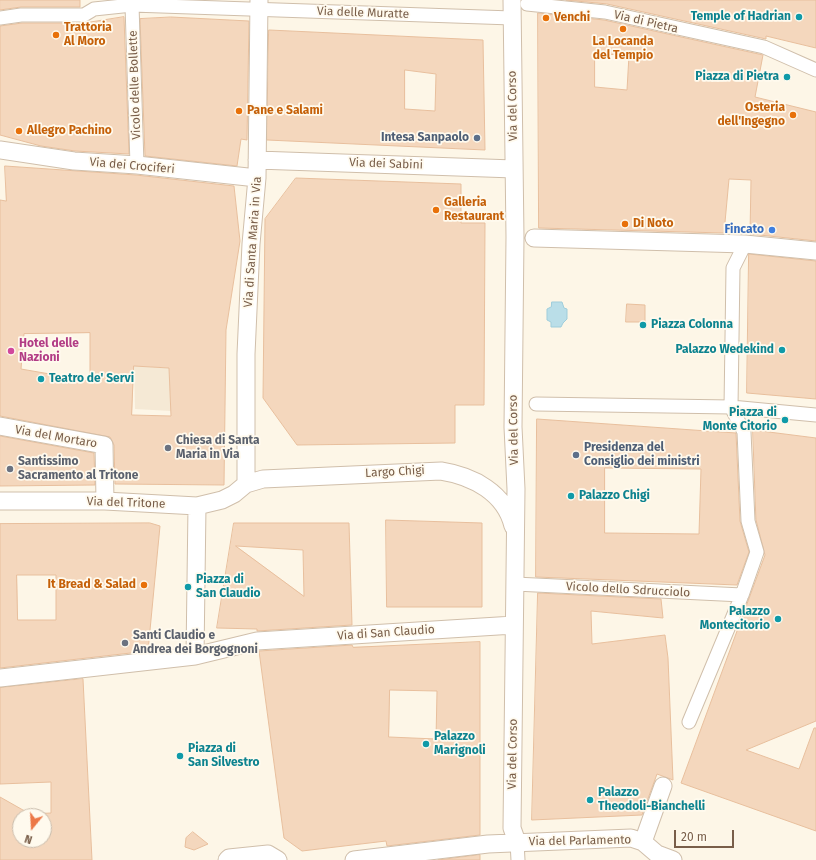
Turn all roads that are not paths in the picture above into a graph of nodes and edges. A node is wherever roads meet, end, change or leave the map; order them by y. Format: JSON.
{"nodes":[{"id":1,"x":519,"y":2,"type":"edge"},
{"id":2,"x":94,"y":4,"type":"edge"},
{"id":3,"x":259,"y":4,"type":"edge"},
{"id":4,"x":132,"y":5,"type":"junction"},
{"id":5,"x":0,"y":18,"type":"edge"},
{"id":6,"x":512,"y":18,"type":"junction"},
{"id":7,"x":816,"y":70,"type":"edge"},
{"id":8,"x":3,"y":151,"type":"edge"},
{"id":9,"x":258,"y":160,"type":"junction"},
{"id":10,"x":137,"y":165,"type":"junction"},
{"id":11,"x":514,"y":169,"type":"junction"},
{"id":12,"x":257,"y":178,"type":"junction"},
{"id":13,"x":534,"y":238,"type":"dead end"},
{"id":14,"x":744,"y":247,"type":"junction"},
{"id":15,"x":816,"y":251,"type":"edge"},
{"id":16,"x":536,"y":404,"type":"dead end"},
{"id":17,"x":731,"y":407,"type":"junction"},
{"id":18,"x":816,"y":415,"type":"edge"},
{"id":19,"x":0,"y":426,"type":"edge"},
{"id":20,"x":246,"y":484,"type":"junction"},
{"id":21,"x":0,"y":501,"type":"edge"},
{"id":22,"x":105,"y":501,"type":"junction"},
{"id":23,"x":197,"y":506,"type":"junction"},
{"id":24,"x":515,"y":534,"type":"junction"},
{"id":25,"x":515,"y":584,"type":"junction"},
{"id":26,"x":742,"y":595,"type":"junction"},
{"id":27,"x":514,"y":625,"type":"junction"},
{"id":28,"x":195,"y":656,"type":"junction"},
{"id":29,"x":0,"y":678,"type":"edge"},
{"id":30,"x":689,"y":722,"type":"dead end"},
{"id":31,"x":664,"y":786,"type":"dead end"},
{"id":32,"x":517,"y":842,"type":"junction"},
{"id":33,"x":643,"y":842,"type":"junction"},
{"id":34,"x":227,"y":860,"type":"edge"},
{"id":35,"x":278,"y":860,"type":"edge"},
{"id":36,"x":354,"y":860,"type":"edge"},
{"id":37,"x":518,"y":860,"type":"edge"},
{"id":38,"x":673,"y":860,"type":"edge"}],
"edges":[{"from":1,"to":6,"type":"street","name":"Via del Corso"},
{"from":1,"to":7,"type":"street","name":"Via di Pietra"},
{"from":2,"to":4,"type":"street","name":"Via delle Muratte"},
{"from":2,"to":5,"type":"street","name":"Via delle Muratte"},
{"from":3,"to":4,"type":"street","name":"Via delle Muratte"},
{"from":3,"to":6,"type":"street","name":"Via delle Muratte"},
{"from":3,"to":9,"type":"street","name":"Via di Santa Maria in Via"},
{"from":4,"to":10,"type":"street","name":"Vicolo delle Bollette"},
{"from":6,"to":11,"type":"street","name":"Via del Corso"},
{"from":8,"to":10,"type":"street","name":"Via dei Crociferi"},
{"from":9,"to":11,"type":"street","name":"Via dei Sabini"},
{"from":9,"to":12,"type":"street","name":"Via di Santa Maria in Via"},
{"from":10,"to":12,"type":"street","name":"Via dei Crociferi"},
{"from":11,"to":24,"type":"street","name":"Via del Corso"},
{"from":12,"to":20,"type":"street","name":"Via di Santa Maria in Via"},
{"from":13,"to":14,"type":"street"},
{"from":14,"to":15,"type":"street"},
{"from":14,"to":17,"type":"street"},
{"from":16,"to":17,"type":"street"},
{"from":17,"to":18,"type":"street"},
{"from":17,"to":26,"type":"street"},
{"from":19,"to":22,"type":"street","name":"Via del Mortaro"},
{"from":20,"to":23,"type":"street","name":"Via del Tritone"},
{"from":20,"to":24,"type":"street","name":"Largo Chigi"},
{"from":21,"to":22,"type":"street","name":"Via del Tritone"},
{"from":22,"to":23,"type":"street","name":"Via del Tritone"},
{"from":23,"to":28,"type":"street"},
{"from":24,"to":25,"type":"street","name":"Via del Corso"},
{"from":25,"to":26,"type":"street","name":"Vicolo dello Sdrucciolo"},
{"from":25,"to":27,"type":"street","name":"Via del Corso"},
{"from":26,"to":30,"type":"street"},
{"from":27,"to":28,"type":"street","name":"Via di San Claudio"},
{"from":27,"to":32,"type":"street","name":"Via del Corso"},
{"from":28,"to":29,"type":"street"},
{"from":31,"to":33,"type":"street"},
{"from":32,"to":33,"type":"street","name":"Via del Parlamento"},
{"from":32,"to":36,"type":"street","name":"Via del Parlamento"},
{"from":32,"to":37,"type":"street","name":"Via del Corso"},
{"from":33,"to":38,"type":"street"},
{"from":34,"to":35,"type":"street"}]}
